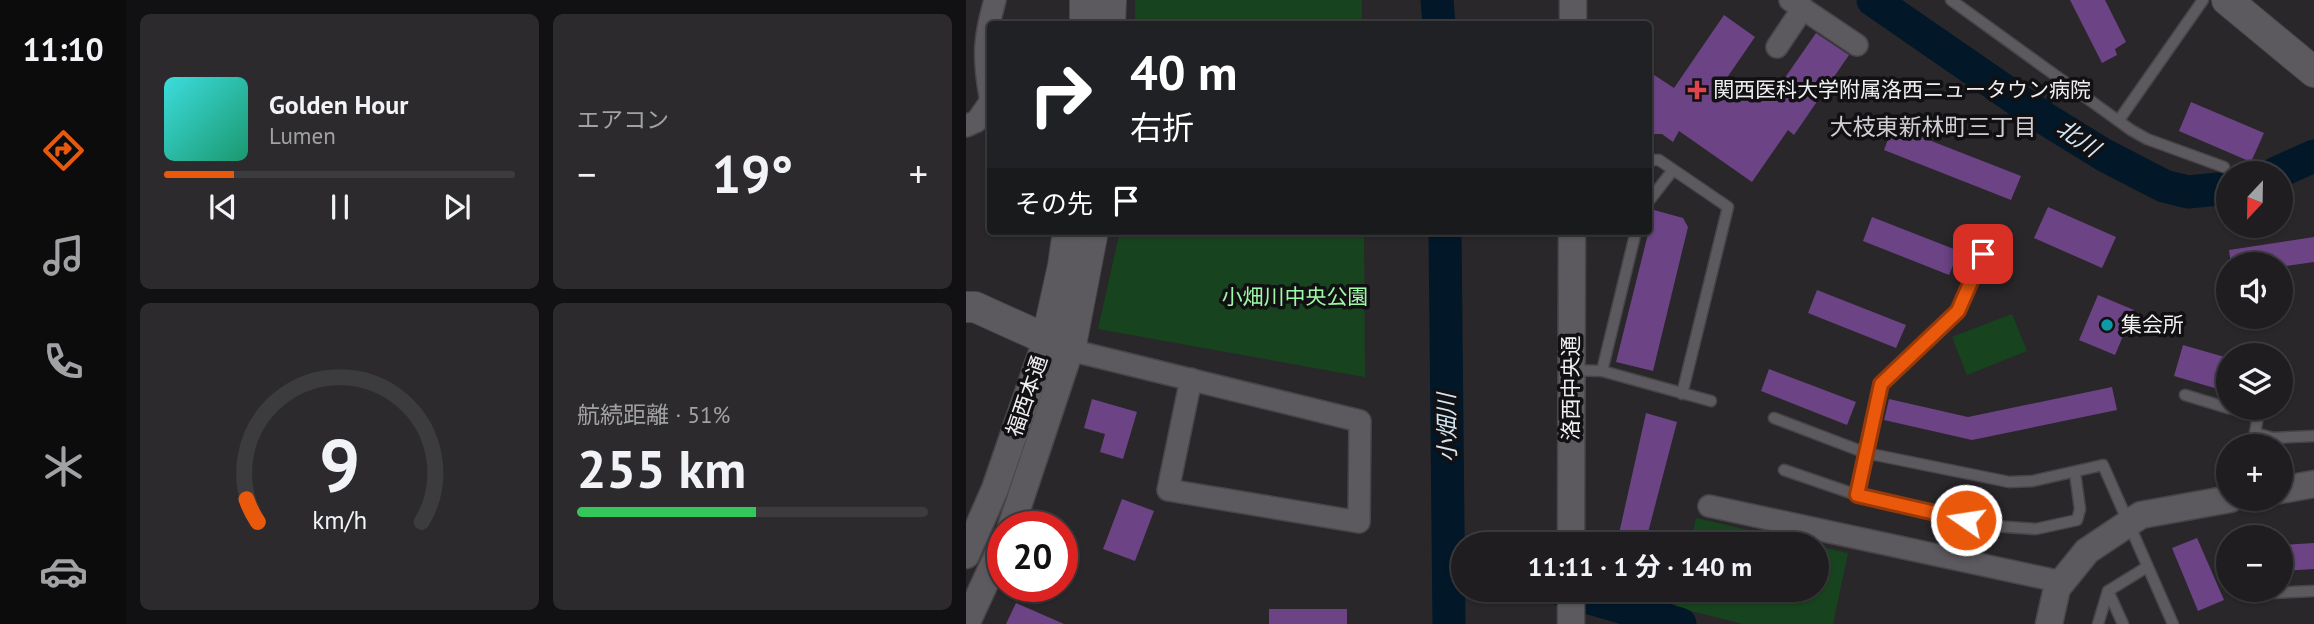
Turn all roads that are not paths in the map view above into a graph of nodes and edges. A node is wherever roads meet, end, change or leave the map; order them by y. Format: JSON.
{"nodes":[{"id":1,"x":995,"y":0,"type":"edge"},
{"id":2,"x":1085,"y":0,"type":"edge"},
{"id":3,"x":1111,"y":0,"type":"edge"},
{"id":4,"x":1573,"y":0,"type":"edge"},
{"id":5,"x":1951,"y":0,"type":"edge"},
{"id":6,"x":2203,"y":0,"type":"edge"},
{"id":7,"x":2227,"y":0,"type":"edge"},
{"id":8,"x":1796,"y":4,"type":"edge"},
{"id":9,"x":989,"y":21,"type":"edge"},
{"id":10,"x":1085,"y":21,"type":"edge"},
{"id":11,"x":1111,"y":21,"type":"edge"},
{"id":12,"x":1573,"y":21,"type":"edge"},
{"id":13,"x":987,"y":33,"type":"edge"},
{"id":14,"x":1857,"y":45,"type":"dead end"},
{"id":15,"x":1777,"y":47,"type":"dead end"},
{"id":16,"x":2314,"y":72,"type":"edge"},
{"id":17,"x":987,"y":78,"type":"edge"},
{"id":18,"x":987,"y":106,"type":"edge"},
{"id":19,"x":2119,"y":120,"type":"junction"},
{"id":20,"x":966,"y":126,"type":"edge"},
{"id":21,"x":1652,"y":160,"type":"edge"},
{"id":22,"x":2216,"y":164,"type":"edge"},
{"id":23,"x":1673,"y":170,"type":"junction"},
{"id":24,"x":1652,"y":197,"type":"edge"},
{"id":25,"x":1067,"y":235,"type":"edge"},
{"id":26,"x":1092,"y":235,"type":"edge"},
{"id":27,"x":1572,"y":235,"type":"edge"},
{"id":28,"x":1635,"y":235,"type":"edge"},
{"id":29,"x":1983,"y":254,"type":"dead end"},
{"id":30,"x":966,"y":307,"type":"edge"},
{"id":31,"x":1058,"y":344,"type":"junction"},
{"id":32,"x":1571,"y":370,"type":"junction"},
{"id":33,"x":1602,"y":372,"type":"junction"},
{"id":34,"x":1191,"y":379,"type":"junction"},
{"id":35,"x":1682,"y":394,"type":"junction"},
{"id":36,"x":2185,"y":395,"type":"dead end"},
{"id":37,"x":1710,"y":401,"type":"dead end"},
{"id":38,"x":2216,"y":404,"type":"edge"},
{"id":39,"x":1774,"y":418,"type":"dead end"},
{"id":40,"x":2314,"y":436,"type":"edge"},
{"id":41,"x":2293,"y":439,"type":"edge"},
{"id":42,"x":1866,"y":453,"type":"junction"},
{"id":43,"x":1784,"y":470,"type":"dead end"},
{"id":44,"x":2075,"y":473,"type":"junction"},
{"id":45,"x":2314,"y":484,"type":"edge"},
{"id":46,"x":2293,"y":488,"type":"edge"},
{"id":47,"x":1857,"y":495,"type":"junction"},
{"id":48,"x":2216,"y":502,"type":"edge"},
{"id":49,"x":1709,"y":506,"type":"dead end"},
{"id":50,"x":1014,"y":511,"type":"edge"},
{"id":51,"x":2127,"y":524,"type":"junction"},
{"id":52,"x":1571,"y":532,"type":"edge"},
{"id":53,"x":966,"y":555,"type":"edge"},
{"id":54,"x":2147,"y":567,"type":"junction"},
{"id":55,"x":987,"y":579,"type":"edge"},
{"id":56,"x":2062,"y":582,"type":"junction"},
{"id":57,"x":2108,"y":591,"type":"junction"},
{"id":58,"x":2314,"y":591,"type":"edge"},
{"id":59,"x":2293,"y":592,"type":"edge"},
{"id":60,"x":1571,"y":602,"type":"edge"},
{"id":61,"x":1571,"y":621,"type":"edge"},
{"id":62,"x":966,"y":624,"type":"edge"},
{"id":63,"x":2049,"y":624,"type":"edge"},
{"id":64,"x":2098,"y":624,"type":"edge"},
{"id":65,"x":2123,"y":624,"type":"edge"},
{"id":66,"x":2173,"y":624,"type":"edge"}],
"edges":[{"from":1,"to":9,"type":"street"},
{"from":2,"to":10,"type":"main road"},
{"from":3,"to":11,"type":"main road"},
{"from":4,"to":12,"type":"street"},
{"from":5,"to":19,"type":"lane"},
{"from":6,"to":19,"type":"lane"},
{"from":7,"to":16,"type":"main road"},
{"from":8,"to":14,"type":"street"},
{"from":8,"to":15,"type":"street"},
{"from":13,"to":17,"type":"street"},
{"from":18,"to":20,"type":"street"},
{"from":19,"to":22,"type":"lane"},
{"from":21,"to":23,"type":"lane"},
{"from":23,"to":24,"type":"lane"},
{"from":23,"to":35,"type":"lane"},
{"from":25,"to":31,"type":"main road","name":"福西本通"},
{"from":26,"to":31,"type":"main road","name":"福西本通"},
{"from":27,"to":32,"type":"street","name":"洛西中央通"},
{"from":28,"to":33,"type":"lane"},
{"from":29,"to":42,"type":"lane"},
{"from":30,"to":31,"type":"main road"},
{"from":31,"to":34,"type":"street"},
{"from":31,"to":50,"type":"street","name":"福西本通"},
{"from":31,"to":53,"type":"street","name":"福西本通"},
{"from":32,"to":33,"type":"lane"},
{"from":32,"to":52,"type":"street","name":"洛西中央通"},
{"from":33,"to":35,"type":"lane"},
{"from":34,"to":34,"type":"street"},
{"from":35,"to":37,"type":"lane"},
{"from":36,"to":38,"type":"lane"},
{"from":39,"to":42,"type":"lane"},
{"from":40,"to":41,"type":"lane"},
{"from":42,"to":44,"type":"lane"},
{"from":42,"to":47,"type":"lane"},
{"from":43,"to":47,"type":"lane"},
{"from":44,"to":47,"type":"lane"},
{"from":44,"to":51,"type":"lane"},
{"from":45,"to":46,"type":"street"},
{"from":48,"to":51,"type":"street"},
{"from":49,"to":56,"type":"street"},
{"from":51,"to":54,"type":"lane"},
{"from":51,"to":56,"type":"street"},
{"from":54,"to":57,"type":"lane"},
{"from":54,"to":66,"type":"lane"},
{"from":55,"to":62,"type":"street"},
{"from":56,"to":63,"type":"street"},
{"from":57,"to":64,"type":"lane"},
{"from":57,"to":65,"type":"lane"},
{"from":58,"to":59,"type":"lane"},
{"from":60,"to":61,"type":"street"}]}
